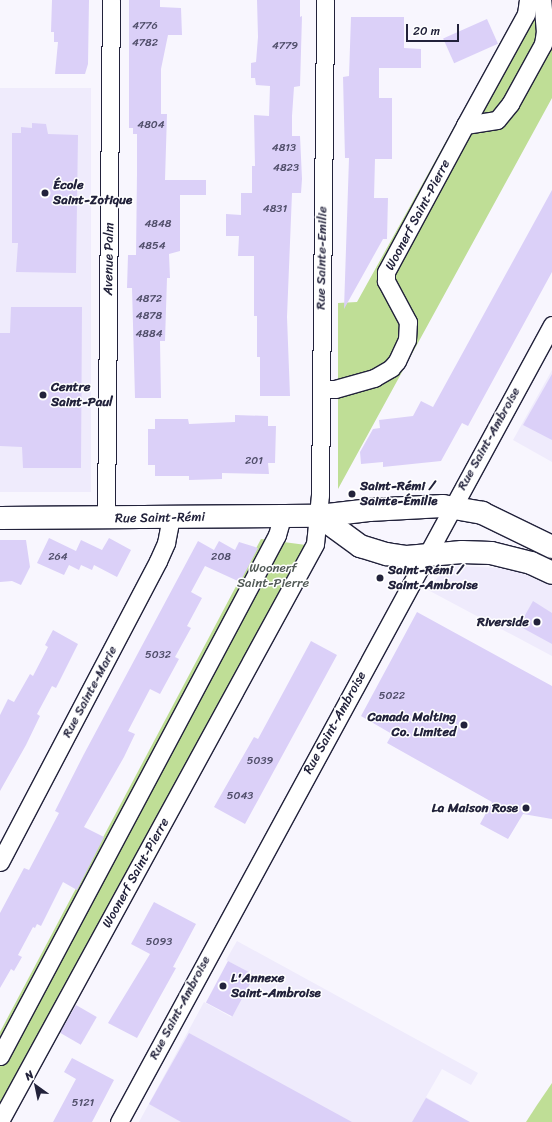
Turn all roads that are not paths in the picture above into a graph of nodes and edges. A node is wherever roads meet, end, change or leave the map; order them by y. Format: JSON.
{"nodes":[{"id":1,"x":111,"y":0,"type":"edge"},
{"id":2,"x":325,"y":0,"type":"edge"},
{"id":3,"x":528,"y":0,"type":"edge"},
{"id":4,"x":542,"y":0,"type":"edge"},
{"id":5,"x":465,"y":125,"type":"junction"},
{"id":6,"x":552,"y":326,"type":"edge"},
{"id":7,"x":321,"y":389,"type":"junction"},
{"id":8,"x":452,"y":507,"type":"junction"},
{"id":9,"x":319,"y":516,"type":"junction"},
{"id":10,"x":282,"y":517,"type":"junction"},
{"id":11,"x":0,"y":518,"type":"edge"},
{"id":12,"x":106,"y":518,"type":"junction"},
{"id":13,"x":171,"y":518,"type":"junction"},
{"id":14,"x":552,"y":546,"type":"edge"},
{"id":15,"x":426,"y":556,"type":"junction"},
{"id":16,"x":552,"y":573,"type":"edge"},
{"id":17,"x":0,"y":862,"type":"edge"},
{"id":18,"x":0,"y":1056,"type":"edge"},
{"id":19,"x":0,"y":1121,"type":"edge"},
{"id":20,"x":119,"y":1122,"type":"edge"}],
"edges":[{"from":1,"to":12,"type":"street","name":"Avenue Palm"},
{"from":2,"to":7,"type":"street","name":"Rue Sainte-Emilie"},
{"from":3,"to":5,"type":"street","name":"Woonerf Saint-Pierre"},
{"from":4,"to":5,"type":"street"},
{"from":5,"to":7,"type":"street","name":"Woonerf Saint-Pierre"},
{"from":6,"to":8,"type":"street","name":"Rue Saint-Ambroise"},
{"from":7,"to":9,"type":"street","name":"Rue Sainte-Emilie"},
{"from":8,"to":9,"type":"main road","name":"Rue Saint-Rémi"},
{"from":8,"to":14,"type":"main road","name":"Rue Saint-Rémi"},
{"from":8,"to":15,"type":"street","name":"Rue Saint-Ambroise"},
{"from":9,"to":10,"type":"main road","name":"Rue Saint-Rémi"},
{"from":9,"to":15,"type":"main road"},
{"from":9,"to":19,"type":"street","name":"Woonerf Saint-Pierre"},
{"from":10,"to":13,"type":"main road","name":"Rue Saint-Rémi"},
{"from":10,"to":18,"type":"street"},
{"from":11,"to":12,"type":"main road","name":"Rue Saint-Rémi"},
{"from":12,"to":13,"type":"main road","name":"Rue Saint-Rémi"},
{"from":13,"to":17,"type":"street","name":"Rue Sainte-Marie"},
{"from":15,"to":16,"type":"main road"},
{"from":15,"to":20,"type":"street","name":"Rue Saint-Ambroise"}]}
